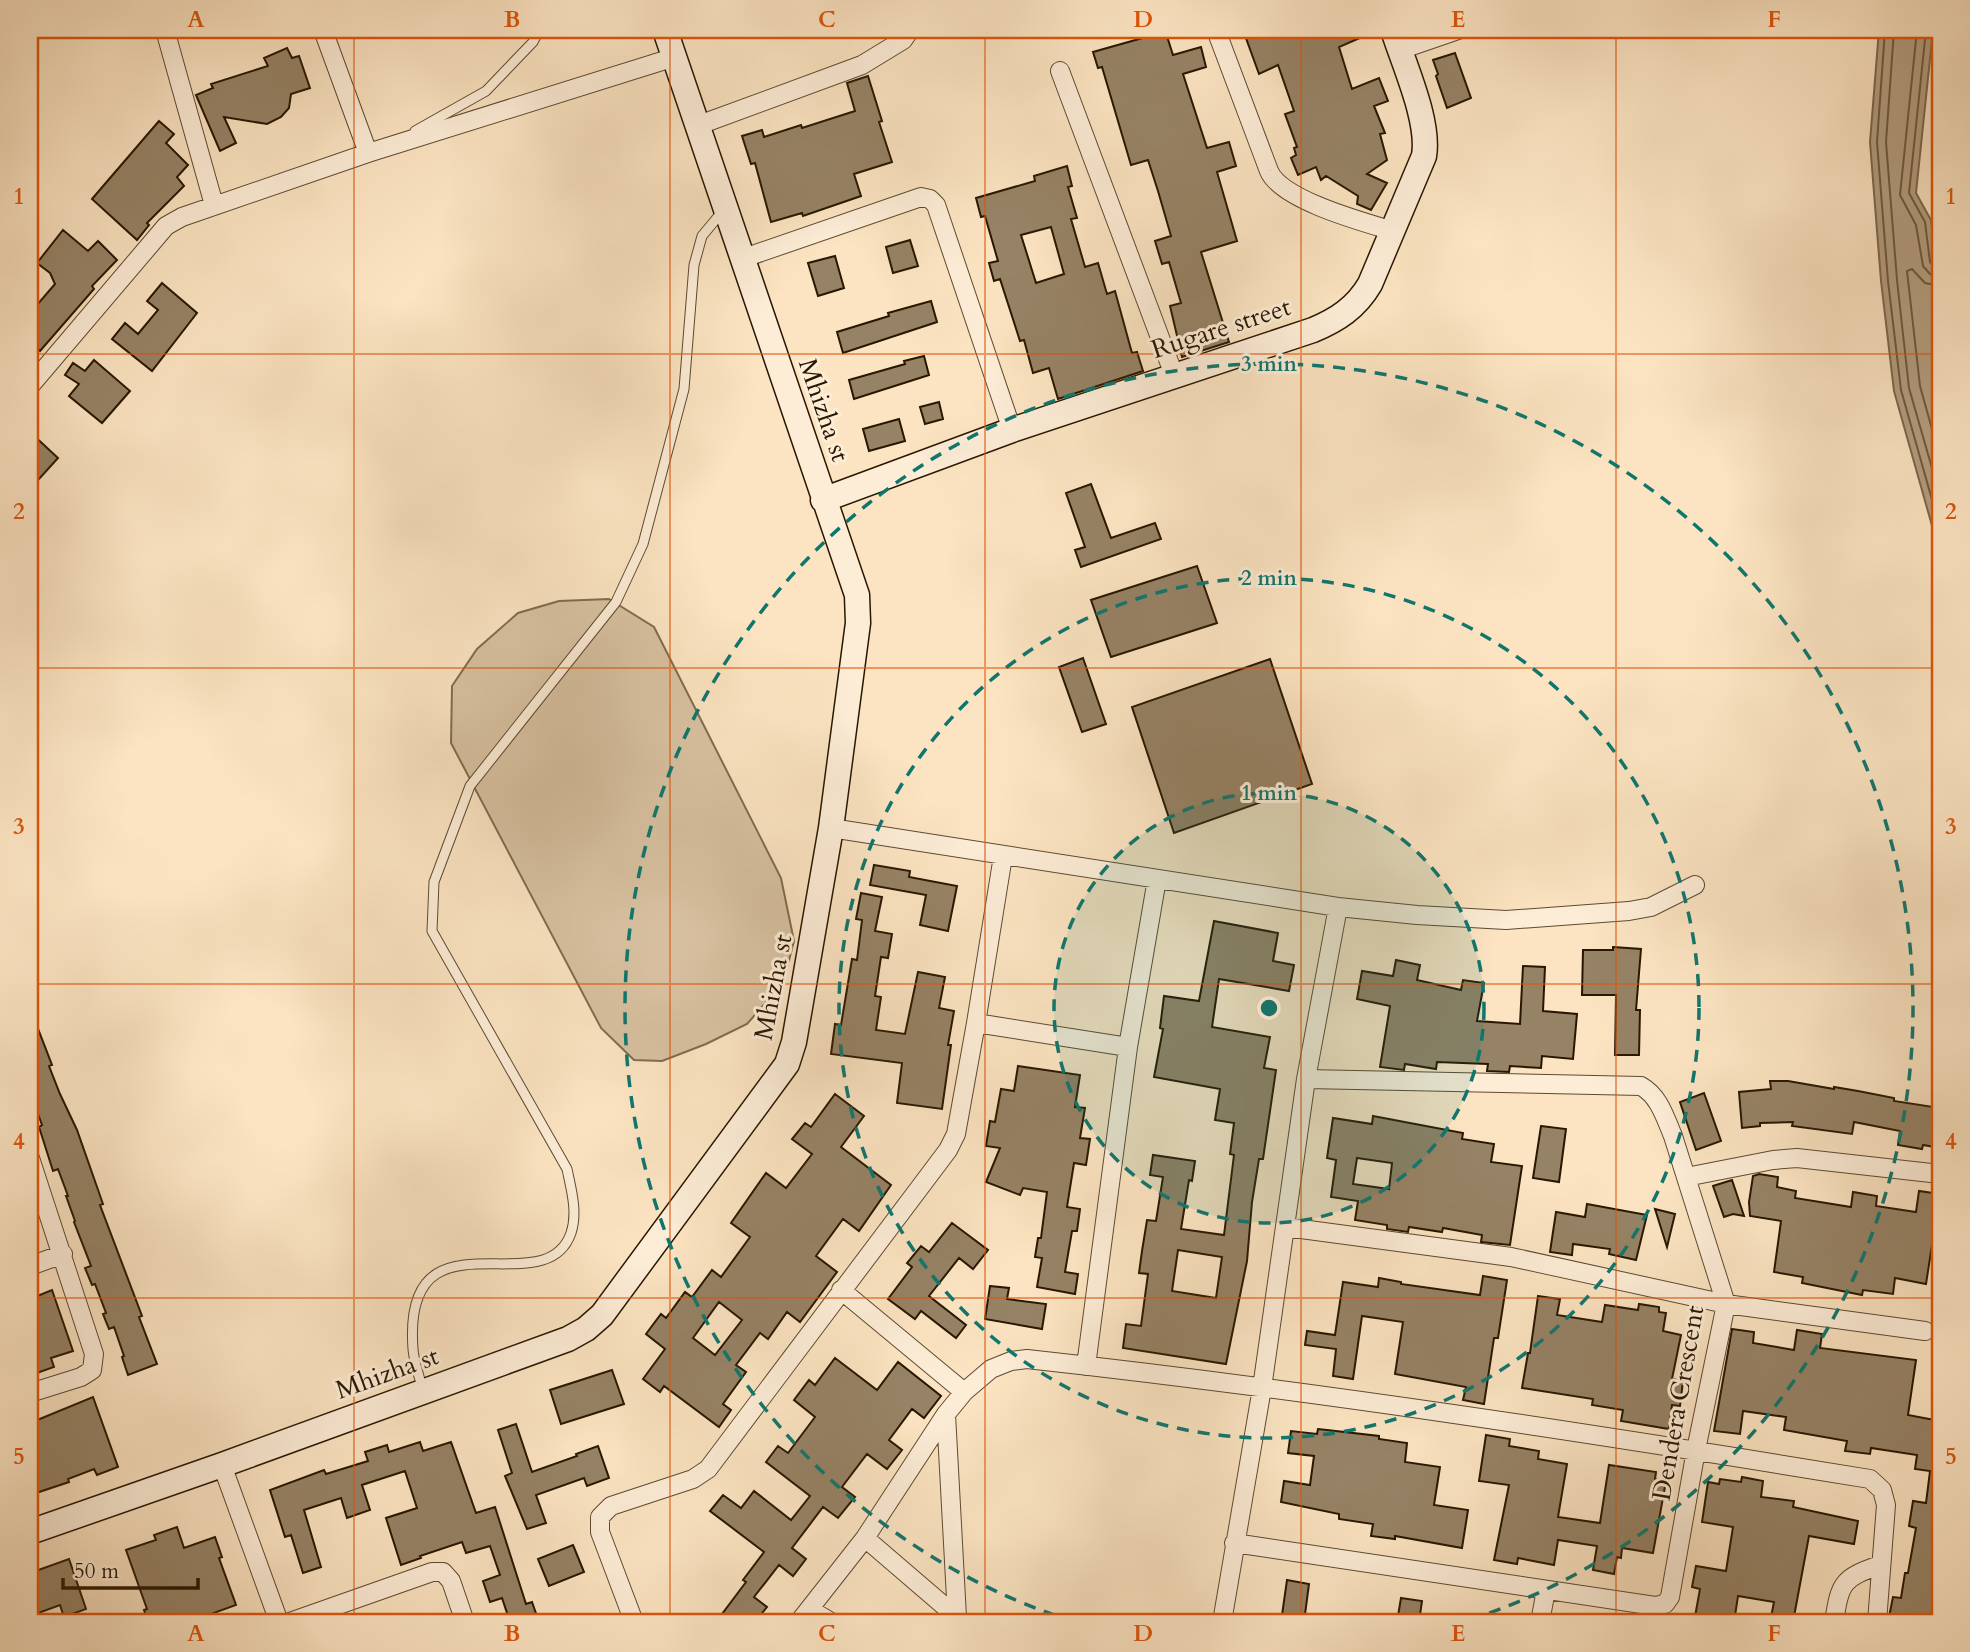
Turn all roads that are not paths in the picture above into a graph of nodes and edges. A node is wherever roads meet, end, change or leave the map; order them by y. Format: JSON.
{"nodes":[{"id":1,"x":165,"y":30,"type":"edge"},
{"id":2,"x":323,"y":30,"type":"edge"},
{"id":3,"x":538,"y":30,"type":"edge"},
{"id":4,"x":665,"y":30,"type":"edge"},
{"id":5,"x":910,"y":30,"type":"edge"},
{"id":6,"x":1216,"y":30,"type":"edge"},
{"id":7,"x":1458,"y":30,"type":"edge"},
{"id":8,"x":1396,"y":40,"type":"edge"},
{"id":9,"x":675,"y":57,"type":"junction"},
{"id":10,"x":1060,"y":71,"type":"dead end"},
{"id":11,"x":699,"y":125,"type":"junction"},
{"id":12,"x":387,"y":147,"type":"junction"},
{"id":13,"x":369,"y":153,"type":"junction"},
{"id":14,"x":214,"y":205,"type":"junction"},
{"id":15,"x":725,"y":208,"type":"junction"},
{"id":16,"x":1393,"y":231,"type":"junction"},
{"id":17,"x":741,"y":259,"type":"junction"},
{"id":18,"x":1174,"y":375,"type":"junction"},
{"id":19,"x":30,"y":386,"type":"edge"},
{"id":20,"x":1012,"y":430,"type":"junction"},
{"id":21,"x":824,"y":500,"type":"junction"},
{"id":22,"x":831,"y":828,"type":"junction"},
{"id":23,"x":1003,"y":856,"type":"junction"},
{"id":24,"x":1157,"y":879,"type":"junction"},
{"id":25,"x":1695,"y":884,"type":"dead end"},
{"id":26,"x":1338,"y":907,"type":"junction"},
{"id":27,"x":976,"y":1023,"type":"junction"},
{"id":28,"x":1128,"y":1047,"type":"junction"},
{"id":29,"x":1306,"y":1079,"type":"junction"},
{"id":30,"x":30,"y":1158,"type":"edge"},
{"id":31,"x":1940,"y":1174,"type":"edge"},
{"id":32,"x":1686,"y":1177,"type":"junction"},
{"id":33,"x":1286,"y":1227,"type":"junction"},
{"id":34,"x":63,"y":1254,"type":"junction"},
{"id":35,"x":30,"y":1266,"type":"edge"},
{"id":36,"x":841,"y":1290,"type":"junction"},
{"id":37,"x":1726,"y":1304,"type":"junction"},
{"id":38,"x":1925,"y":1331,"type":"dead end"},
{"id":39,"x":1086,"y":1366,"type":"junction"},
{"id":40,"x":1262,"y":1388,"type":"junction"},
{"id":41,"x":423,"y":1391,"type":"junction"},
{"id":42,"x":964,"y":1392,"type":"junction"},
{"id":43,"x":30,"y":1393,"type":"edge"},
{"id":44,"x":946,"y":1414,"type":"junction"},
{"id":45,"x":1696,"y":1450,"type":"junction"},
{"id":46,"x":222,"y":1465,"type":"junction"},
{"id":47,"x":30,"y":1532,"type":"edge"},
{"id":48,"x":864,"y":1538,"type":"junction"},
{"id":49,"x":1234,"y":1543,"type":"junction"},
{"id":50,"x":1880,"y":1565,"type":"junction"},
{"id":51,"x":1546,"y":1590,"type":"junction"},
{"id":52,"x":804,"y":1615,"type":"edge"},
{"id":53,"x":958,"y":1620,"type":"edge"},
{"id":54,"x":279,"y":1622,"type":"edge"},
{"id":55,"x":290,"y":1622,"type":"edge"},
{"id":56,"x":465,"y":1622,"type":"edge"},
{"id":57,"x":634,"y":1622,"type":"edge"},
{"id":58,"x":831,"y":1622,"type":"edge"},
{"id":59,"x":1222,"y":1622,"type":"edge"},
{"id":60,"x":1540,"y":1622,"type":"edge"},
{"id":61,"x":1834,"y":1622,"type":"edge"},
{"id":62,"x":1878,"y":1622,"type":"edge"}],
"edges":[{"from":1,"to":14,"type":"street"},
{"from":2,"to":13,"type":"street"},
{"from":3,"to":12,"type":"lane"},
{"from":4,"to":9,"type":"street","name":"Mhizha st"},
{"from":5,"to":11,"type":"street"},
{"from":6,"to":16,"type":"street"},
{"from":7,"to":8,"type":"street"},
{"from":8,"to":16,"type":"street","name":"Rugare street"},
{"from":9,"to":11,"type":"street","name":"Mhizha st"},
{"from":9,"to":12,"type":"street"},
{"from":10,"to":18,"type":"street"},
{"from":11,"to":15,"type":"street","name":"Mhizha st"},
{"from":12,"to":13,"type":"street"},
{"from":13,"to":14,"type":"street"},
{"from":14,"to":19,"type":"street"},
{"from":15,"to":17,"type":"street","name":"Mhizha st"},
{"from":15,"to":41,"type":"lane"},
{"from":16,"to":18,"type":"street","name":"Rugare street"},
{"from":17,"to":20,"type":"street"},
{"from":17,"to":21,"type":"street","name":"Mhizha st"},
{"from":18,"to":20,"type":"street","name":"Rugare street"},
{"from":20,"to":21,"type":"street","name":"Rugare street"},
{"from":21,"to":22,"type":"street","name":"Mhizha st"},
{"from":22,"to":23,"type":"street"},
{"from":22,"to":41,"type":"street","name":"Mhizha st"},
{"from":23,"to":24,"type":"street"},
{"from":23,"to":27,"type":"street"},
{"from":24,"to":26,"type":"street"},
{"from":24,"to":28,"type":"street"},
{"from":25,"to":26,"type":"street"},
{"from":26,"to":29,"type":"street"},
{"from":27,"to":28,"type":"street"},
{"from":27,"to":36,"type":"street"},
{"from":28,"to":39,"type":"street"},
{"from":29,"to":32,"type":"street","name":"Dendera Crescent"},
{"from":29,"to":33,"type":"street"},
{"from":30,"to":34,"type":"street"},
{"from":31,"to":32,"type":"street"},
{"from":32,"to":37,"type":"street","name":"Dendera Crescent"},
{"from":33,"to":37,"type":"street"},
{"from":33,"to":40,"type":"street"},
{"from":34,"to":35,"type":"street"},
{"from":34,"to":43,"type":"street"},
{"from":36,"to":42,"type":"street"},
{"from":36,"to":57,"type":"street"},
{"from":37,"to":38,"type":"street"},
{"from":37,"to":45,"type":"street","name":"Dendera Crescent"},
{"from":39,"to":40,"type":"street"},
{"from":39,"to":42,"type":"street"},
{"from":40,"to":45,"type":"street"},
{"from":40,"to":49,"type":"street"},
{"from":41,"to":46,"type":"street","name":"Mhizha st"},
{"from":42,"to":44,"type":"street"},
{"from":44,"to":48,"type":"street"},
{"from":44,"to":53,"type":"street"},
{"from":45,"to":50,"type":"street"},
{"from":45,"to":51,"type":"street","name":"Dendera Crescent"},
{"from":46,"to":47,"type":"street","name":"Mhizha st"},
{"from":46,"to":54,"type":"street"},
{"from":48,"to":52,"type":"street"},
{"from":48,"to":53,"type":"street"},
{"from":49,"to":51,"type":"street","name":"Dendera Crescent"},
{"from":49,"to":59,"type":"street"},
{"from":50,"to":61,"type":"street"},
{"from":50,"to":62,"type":"street"},
{"from":51,"to":60,"type":"street"},
{"from":52,"to":58,"type":"street"},
{"from":55,"to":56,"type":"street"}]}
